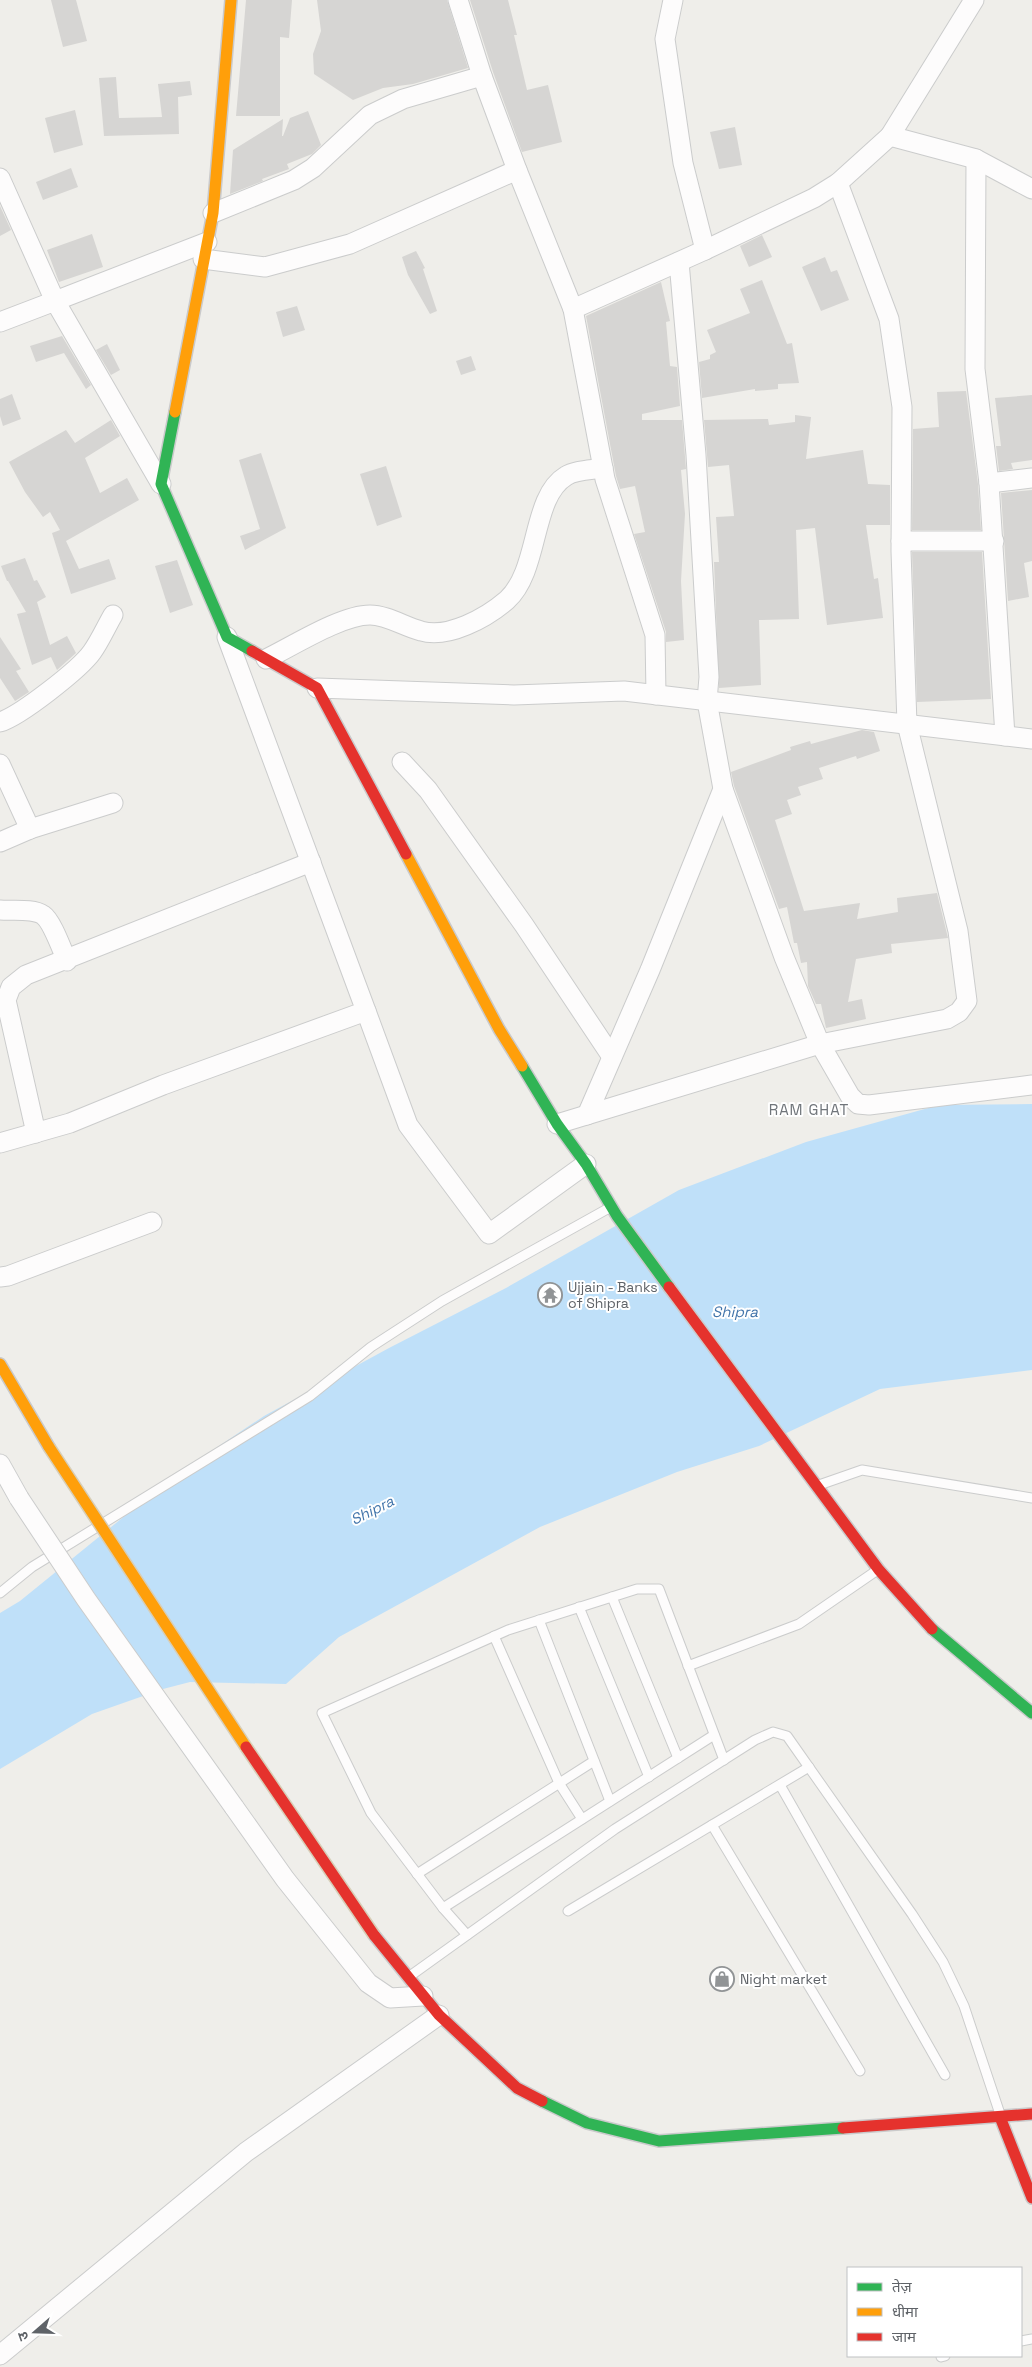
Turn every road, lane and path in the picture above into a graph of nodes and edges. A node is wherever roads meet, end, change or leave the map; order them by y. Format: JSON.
{"nodes":[{"id":1,"x":231,"y":0,"type":"edge"},
{"id":2,"x":458,"y":0,"type":"edge"},
{"id":3,"x":673,"y":0,"type":"edge"},
{"id":4,"x":974,"y":0,"type":"edge"},
{"id":5,"x":482,"y":76,"type":"junction"},
{"id":6,"x":890,"y":136,"type":"junction"},
{"id":7,"x":976,"y":160,"type":"junction"},
{"id":8,"x":517,"y":170,"type":"junction"},
{"id":9,"x":0,"y":178,"type":"edge"},
{"id":10,"x":838,"y":183,"type":"junction"},
{"id":11,"x":1032,"y":189,"type":"edge"},
{"id":12,"x":213,"y":213,"type":"junction"},
{"id":13,"x":705,"y":250,"type":"junction"},
{"id":14,"x":205,"y":251,"type":"junction"},
{"id":15,"x":679,"y":262,"type":"junction"},
{"id":16,"x":55,"y":302,"type":"junction"},
{"id":17,"x":573,"y":309,"type":"junction"},
{"id":18,"x":0,"y":322,"type":"edge"},
{"id":19,"x":603,"y":468,"type":"junction"},
{"id":20,"x":1032,"y":478,"type":"edge"},
{"id":21,"x":989,"y":483,"type":"junction"},
{"id":22,"x":161,"y":484,"type":"junction"},
{"id":23,"x":994,"y":541,"type":"junction"},
{"id":24,"x":902,"y":542,"type":"junction"},
{"id":25,"x":113,"y":615,"type":"dead end"},
{"id":26,"x":227,"y":637,"type":"junction"},
{"id":27,"x":266,"y":659,"type":"junction"},
{"id":28,"x":317,"y":688,"type":"junction"},
{"id":29,"x":656,"y":695,"type":"junction"},
{"id":30,"x":706,"y":701,"type":"junction"},
{"id":31,"x":0,"y":722,"type":"edge"},
{"id":32,"x":907,"y":724,"type":"junction"},
{"id":33,"x":1005,"y":736,"type":"junction"},
{"id":34,"x":1032,"y":740,"type":"edge"},
{"id":35,"x":402,"y":762,"type":"dead end"},
{"id":36,"x":0,"y":764,"type":"edge"},
{"id":37,"x":722,"y":788,"type":"junction"},
{"id":38,"x":113,"y":803,"type":"dead end"},
{"id":39,"x":30,"y":829,"type":"junction"},
{"id":40,"x":0,"y":842,"type":"edge"},
{"id":41,"x":311,"y":862,"type":"junction"},
{"id":42,"x":0,"y":910,"type":"edge"},
{"id":43,"x":67,"y":961,"type":"junction"},
{"id":44,"x":366,"y":1011,"type":"junction"},
{"id":45,"x":820,"y":1044,"type":"junction"},
{"id":46,"x":612,"y":1057,"type":"junction"},
{"id":47,"x":1032,"y":1085,"type":"edge"},
{"id":48,"x":587,"y":1115,"type":"junction"},
{"id":49,"x":558,"y":1124,"type":"junction"},
{"id":50,"x":36,"y":1133,"type":"junction"},
{"id":51,"x":0,"y":1143,"type":"edge"},
{"id":52,"x":586,"y":1164,"type":"junction"},
{"id":53,"x":614,"y":1211,"type":"junction"},
{"id":54,"x":152,"y":1222,"type":"dead end"},
{"id":55,"x":0,"y":1277,"type":"edge"},
{"id":56,"x":0,"y":1364,"type":"edge"},
{"id":57,"x":0,"y":1464,"type":"edge"},
{"id":58,"x":817,"y":1486,"type":"junction"},
{"id":59,"x":1032,"y":1498,"type":"edge"},
{"id":60,"x":879,"y":1570,"type":"junction"},
{"id":61,"x":0,"y":1593,"type":"edge"},
{"id":62,"x":612,"y":1597,"type":"junction"},
{"id":63,"x":579,"y":1607,"type":"junction"},
{"id":64,"x":538,"y":1620,"type":"junction"},
{"id":65,"x":494,"y":1636,"type":"junction"},
{"id":66,"x":688,"y":1666,"type":"junction"},
{"id":67,"x":1032,"y":1713,"type":"edge"},
{"id":68,"x":714,"y":1735,"type":"junction"},
{"id":69,"x":678,"y":1758,"type":"junction"},
{"id":70,"x":724,"y":1760,"type":"junction"},
{"id":71,"x":594,"y":1761,"type":"junction"},
{"id":72,"x":809,"y":1767,"type":"junction"},
{"id":73,"x":649,"y":1777,"type":"junction"},
{"id":74,"x":559,"y":1783,"type":"junction"},
{"id":75,"x":780,"y":1785,"type":"junction"},
{"id":76,"x":610,"y":1801,"type":"junction"},
{"id":77,"x":582,"y":1819,"type":"junction"},
{"id":78,"x":712,"y":1825,"type":"junction"},
{"id":79,"x":417,"y":1874,"type":"junction"},
{"id":80,"x":443,"y":1908,"type":"junction"},
{"id":81,"x":568,"y":1911,"type":"dead end"},
{"id":82,"x":467,"y":1935,"type":"junction"},
{"id":83,"x":408,"y":1978,"type":"junction"},
{"id":84,"x":423,"y":1996,"type":"junction"},
{"id":85,"x":438,"y":2016,"type":"junction"},
{"id":86,"x":860,"y":2071,"type":"dead end"},
{"id":87,"x":945,"y":2075,"type":"dead end"},
{"id":88,"x":1032,"y":2114,"type":"edge"},
{"id":89,"x":1000,"y":2117,"type":"junction"},
{"id":90,"x":1032,"y":2198,"type":"edge"},
{"id":91,"x":0,"y":2354,"type":"edge"}],
"edges":[{"from":1,"to":12,"type":"main road"},
{"from":2,"to":5,"type":"street"},
{"from":3,"to":13,"type":"street"},
{"from":4,"to":6,"type":"street"},
{"from":5,"to":8,"type":"street"},
{"from":5,"to":12,"type":"street"},
{"from":6,"to":7,"type":"street"},
{"from":6,"to":10,"type":"street"},
{"from":7,"to":11,"type":"street"},
{"from":7,"to":21,"type":"street"},
{"from":8,"to":14,"type":"street"},
{"from":8,"to":17,"type":"street"},
{"from":9,"to":16,"type":"street"},
{"from":10,"to":13,"type":"street"},
{"from":10,"to":24,"type":"street"},
{"from":12,"to":14,"type":"main road"},
{"from":13,"to":15,"type":"street"},
{"from":14,"to":16,"type":"street"},
{"from":14,"to":22,"type":"main road"},
{"from":15,"to":17,"type":"street"},
{"from":15,"to":30,"type":"street"},
{"from":16,"to":18,"type":"street"},
{"from":16,"to":22,"type":"street"},
{"from":17,"to":19,"type":"street"},
{"from":19,"to":27,"type":"street"},
{"from":19,"to":29,"type":"street"},
{"from":20,"to":21,"type":"street"},
{"from":21,"to":23,"type":"street"},
{"from":22,"to":26,"type":"main road"},
{"from":23,"to":24,"type":"street"},
{"from":23,"to":33,"type":"street"},
{"from":24,"to":32,"type":"street"},
{"from":25,"to":31,"type":"street"},
{"from":26,"to":27,"type":"main road"},
{"from":26,"to":41,"type":"street"},
{"from":27,"to":28,"type":"main road"},
{"from":28,"to":29,"type":"street"},
{"from":28,"to":49,"type":"main road"},
{"from":29,"to":30,"type":"street"},
{"from":30,"to":32,"type":"street"},
{"from":30,"to":37,"type":"street"},
{"from":32,"to":33,"type":"street"},
{"from":32,"to":45,"type":"street"},
{"from":33,"to":34,"type":"street"},
{"from":35,"to":46,"type":"street"},
{"from":36,"to":39,"type":"street"},
{"from":37,"to":45,"type":"street"},
{"from":37,"to":46,"type":"street"},
{"from":38,"to":39,"type":"street"},
{"from":39,"to":40,"type":"street"},
{"from":41,"to":43,"type":"street"},
{"from":41,"to":44,"type":"street"},
{"from":42,"to":43,"type":"street"},
{"from":43,"to":50,"type":"street"},
{"from":44,"to":50,"type":"street"},
{"from":44,"to":52,"type":"street"},
{"from":45,"to":47,"type":"street"},
{"from":45,"to":48,"type":"street"},
{"from":46,"to":48,"type":"street"},
{"from":48,"to":49,"type":"street"},
{"from":49,"to":52,"type":"main road"},
{"from":50,"to":51,"type":"street"},
{"from":52,"to":53,"type":"main road"},
{"from":53,"to":58,"type":"main road"},
{"from":53,"to":61,"type":"lane"},
{"from":54,"to":55,"type":"street"},
{"from":56,"to":83,"type":"main road","bridge":true},
{"from":57,"to":84,"type":"street","bridge":true},
{"from":58,"to":59,"type":"lane"},
{"from":58,"to":60,"type":"main road"},
{"from":60,"to":66,"type":"lane"},
{"from":60,"to":67,"type":"main road"},
{"from":62,"to":63,"type":"lane"},
{"from":62,"to":66,"type":"lane"},
{"from":62,"to":69,"type":"lane"},
{"from":63,"to":64,"type":"lane"},
{"from":63,"to":73,"type":"lane"},
{"from":64,"to":65,"type":"lane"},
{"from":64,"to":71,"type":"lane"},
{"from":65,"to":74,"type":"lane"},
{"from":65,"to":79,"type":"lane"},
{"from":66,"to":68,"type":"lane"},
{"from":68,"to":69,"type":"lane"},
{"from":68,"to":70,"type":"lane"},
{"from":69,"to":73,"type":"lane"},
{"from":70,"to":72,"type":"lane"},
{"from":70,"to":82,"type":"lane"},
{"from":71,"to":74,"type":"lane"},
{"from":71,"to":76,"type":"lane"},
{"from":72,"to":75,"type":"lane"},
{"from":72,"to":89,"type":"lane"},
{"from":73,"to":76,"type":"lane"},
{"from":74,"to":77,"type":"lane"},
{"from":74,"to":79,"type":"lane"},
{"from":75,"to":78,"type":"lane"},
{"from":75,"to":87,"type":"lane"},
{"from":76,"to":77,"type":"lane"},
{"from":77,"to":80,"type":"lane"},
{"from":78,"to":81,"type":"lane"},
{"from":78,"to":86,"type":"lane"},
{"from":79,"to":80,"type":"lane"},
{"from":80,"to":82,"type":"lane"},
{"from":82,"to":83,"type":"lane"},
{"from":83,"to":84,"type":"main road"},
{"from":84,"to":85,"type":"main road"},
{"from":85,"to":89,"type":"main road"},
{"from":85,"to":91,"type":"street"},
{"from":88,"to":89,"type":"main road"},
{"from":89,"to":90,"type":"main road"}]}
